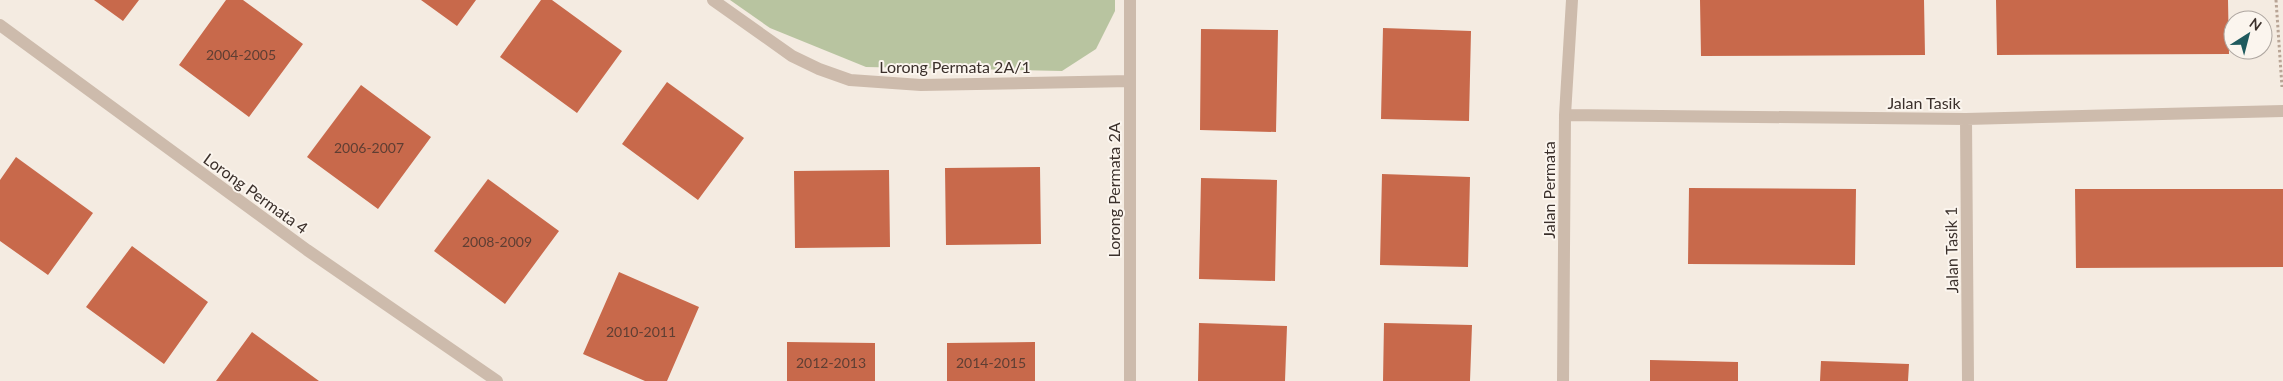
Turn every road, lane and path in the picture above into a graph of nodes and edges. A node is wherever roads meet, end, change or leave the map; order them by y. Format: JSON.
{"nodes":[{"id":1,"x":713,"y":0,"type":"edge"},
{"id":2,"x":1130,"y":0,"type":"edge"},
{"id":3,"x":1572,"y":0,"type":"edge"},
{"id":4,"x":2276,"y":0,"type":"edge"},
{"id":5,"x":2,"y":29,"type":"edge"},
{"id":6,"x":1130,"y":81,"type":"junction"},
{"id":7,"x":2282,"y":97,"type":"edge"},
{"id":8,"x":2283,"y":111,"type":"edge"},
{"id":9,"x":1565,"y":115,"type":"junction"},
{"id":10,"x":1966,"y":119,"type":"junction"},
{"id":11,"x":497,"y":381,"type":"edge"},
{"id":12,"x":1130,"y":381,"type":"edge"},
{"id":13,"x":1563,"y":381,"type":"edge"},
{"id":14,"x":1968,"y":381,"type":"edge"}],
"edges":[{"from":1,"to":6,"type":"street","name":"Lorong Permata 2A/1"},
{"from":2,"to":6,"type":"street","name":"Lorong Permata 2A"},
{"from":3,"to":9,"type":"street","name":"Jalan Permata"},
{"from":4,"to":7,"type":"path"},
{"from":5,"to":11,"type":"street","name":"Lorong Permata 4"},
{"from":6,"to":12,"type":"street","name":"Lorong Permata 2A"},
{"from":8,"to":10,"type":"street","name":"Jalan Tasik"},
{"from":9,"to":10,"type":"street","name":"Jalan Tasik"},
{"from":9,"to":13,"type":"street","name":"Jalan Permata"},
{"from":10,"to":14,"type":"street","name":"Jalan Tasik 1"}]}
